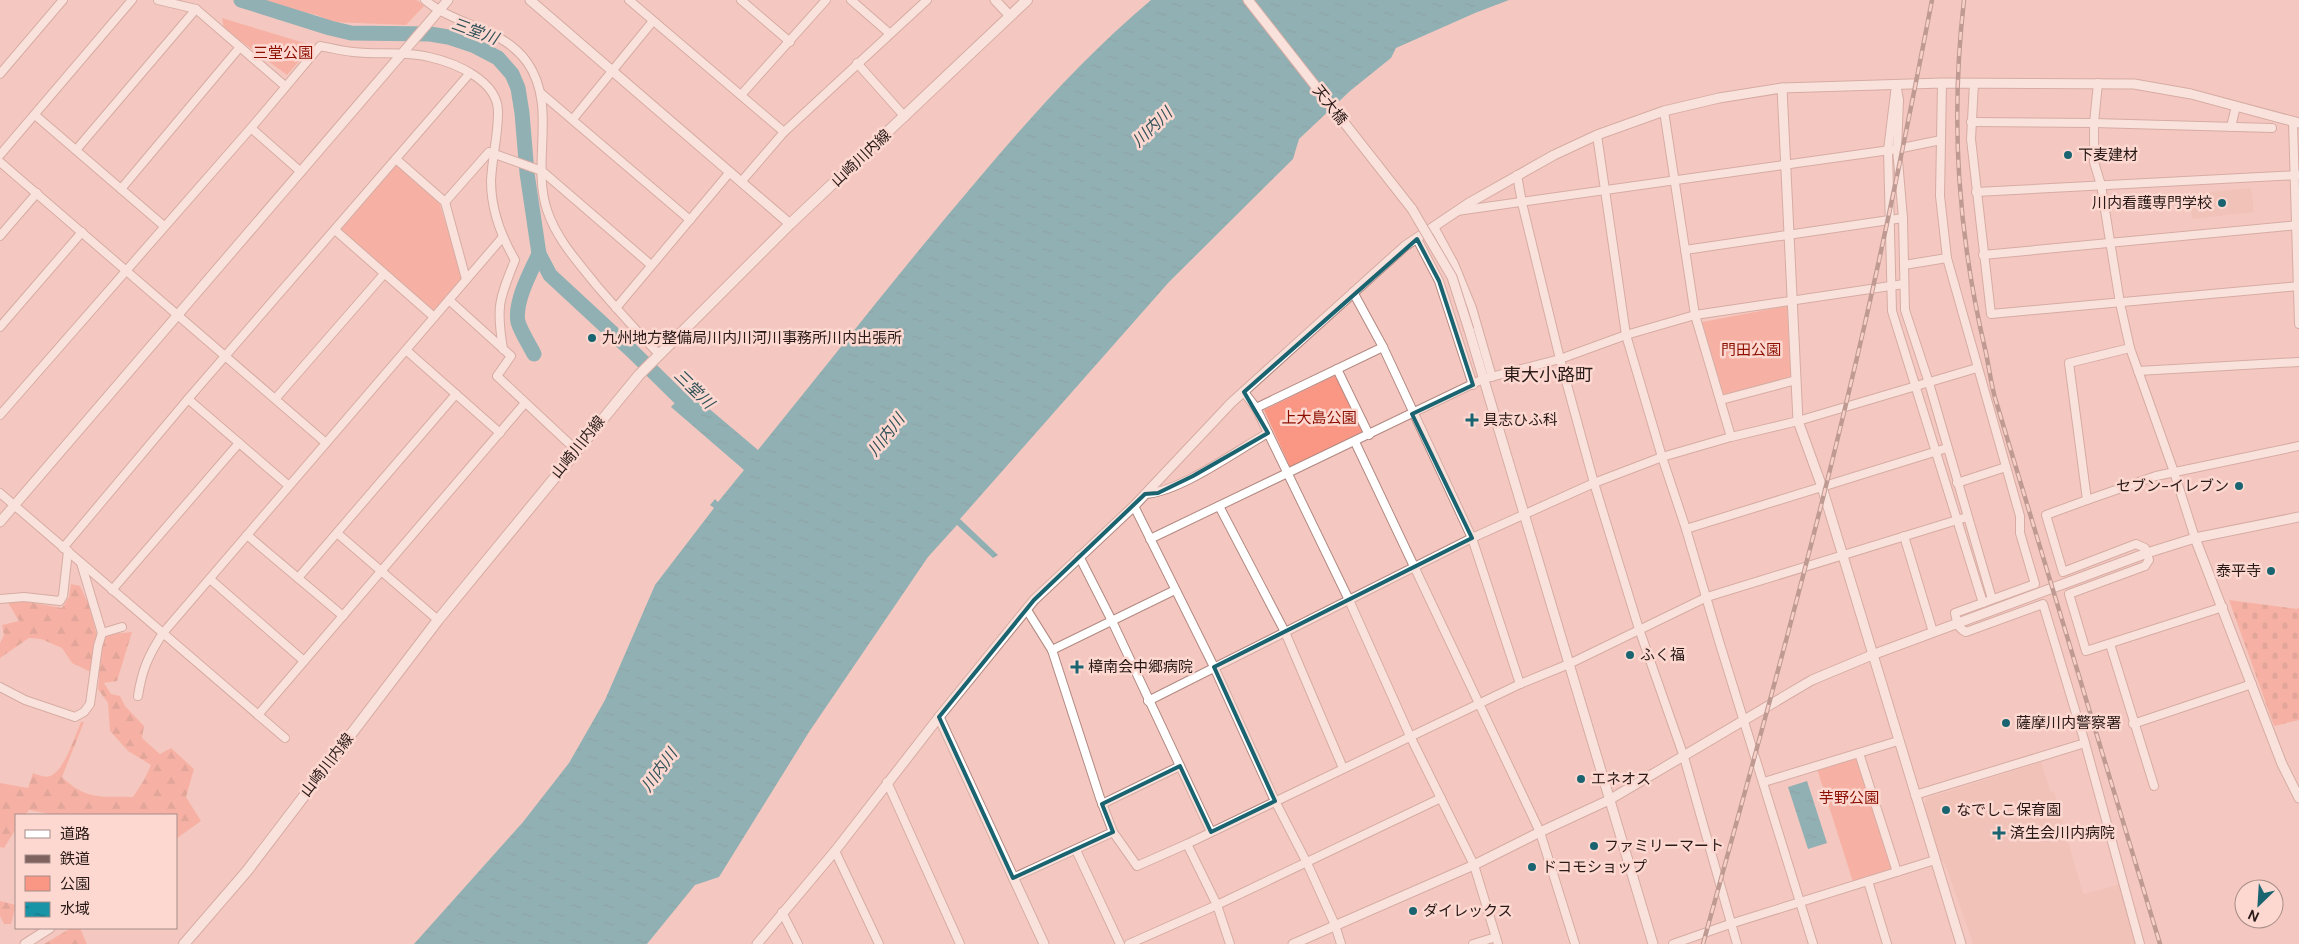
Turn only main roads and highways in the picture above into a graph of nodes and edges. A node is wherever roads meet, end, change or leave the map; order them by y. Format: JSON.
{"nodes":[{"id":1,"x":1027,"y":0,"type":"edge"},
{"id":2,"x":184,"y":944,"type":"edge"}],
"edges":[{"from":1,"to":2,"type":"main road","name":"山崎川内線"}]}
